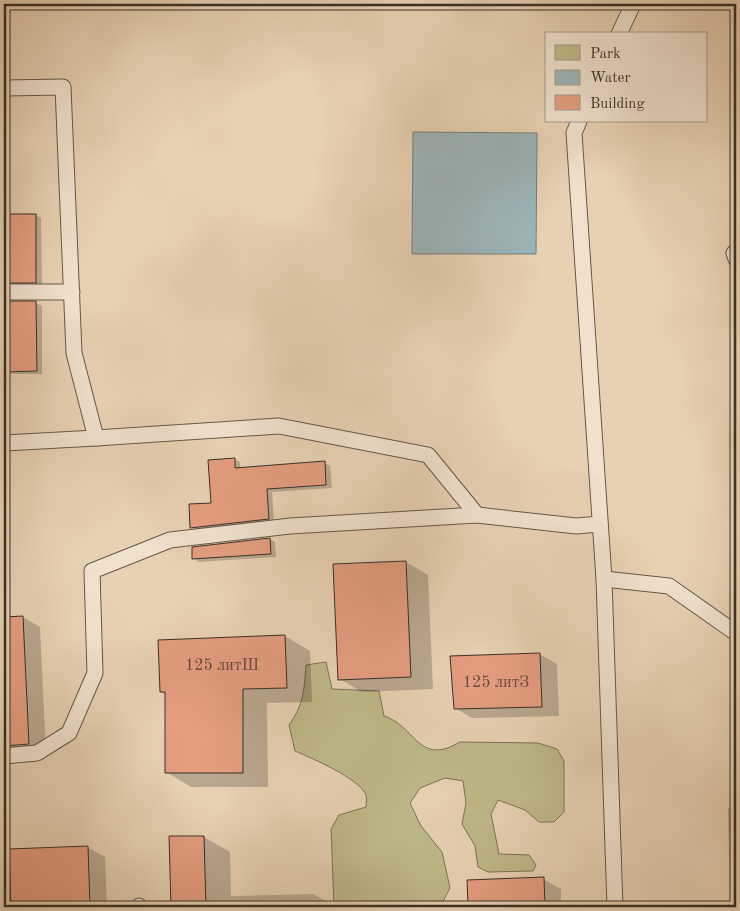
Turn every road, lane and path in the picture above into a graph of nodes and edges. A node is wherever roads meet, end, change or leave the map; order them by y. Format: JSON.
{"nodes":[{"id":1,"x":633,"y":4,"type":"edge"},
{"id":2,"x":620,"y":32,"type":"edge"},
{"id":3,"x":4,"y":88,"type":"edge"},
{"id":4,"x":579,"y":122,"type":"edge"},
{"id":5,"x":4,"y":292,"type":"edge"},
{"id":6,"x":72,"y":292,"type":"junction"},
{"id":7,"x":96,"y":438,"type":"junction"},
{"id":8,"x":4,"y":444,"type":"edge"},
{"id":9,"x":477,"y":516,"type":"junction"},
{"id":10,"x":600,"y":524,"type":"junction"},
{"id":11,"x":604,"y":579,"type":"junction"},
{"id":12,"x":736,"y":633,"type":"edge"},
{"id":13,"x":4,"y":756,"type":"edge"},
{"id":14,"x":615,"y":907,"type":"edge"}],
"edges":[{"from":1,"to":2,"type":"lane"},
{"from":3,"to":6,"type":"lane"},
{"from":4,"to":10,"type":"lane"},
{"from":5,"to":6,"type":"lane"},
{"from":6,"to":7,"type":"lane"},
{"from":7,"to":8,"type":"lane"},
{"from":7,"to":9,"type":"lane"},
{"from":9,"to":10,"type":"lane"},
{"from":9,"to":13,"type":"lane"},
{"from":10,"to":11,"type":"lane"},
{"from":11,"to":12,"type":"lane"},
{"from":11,"to":14,"type":"lane"}]}
